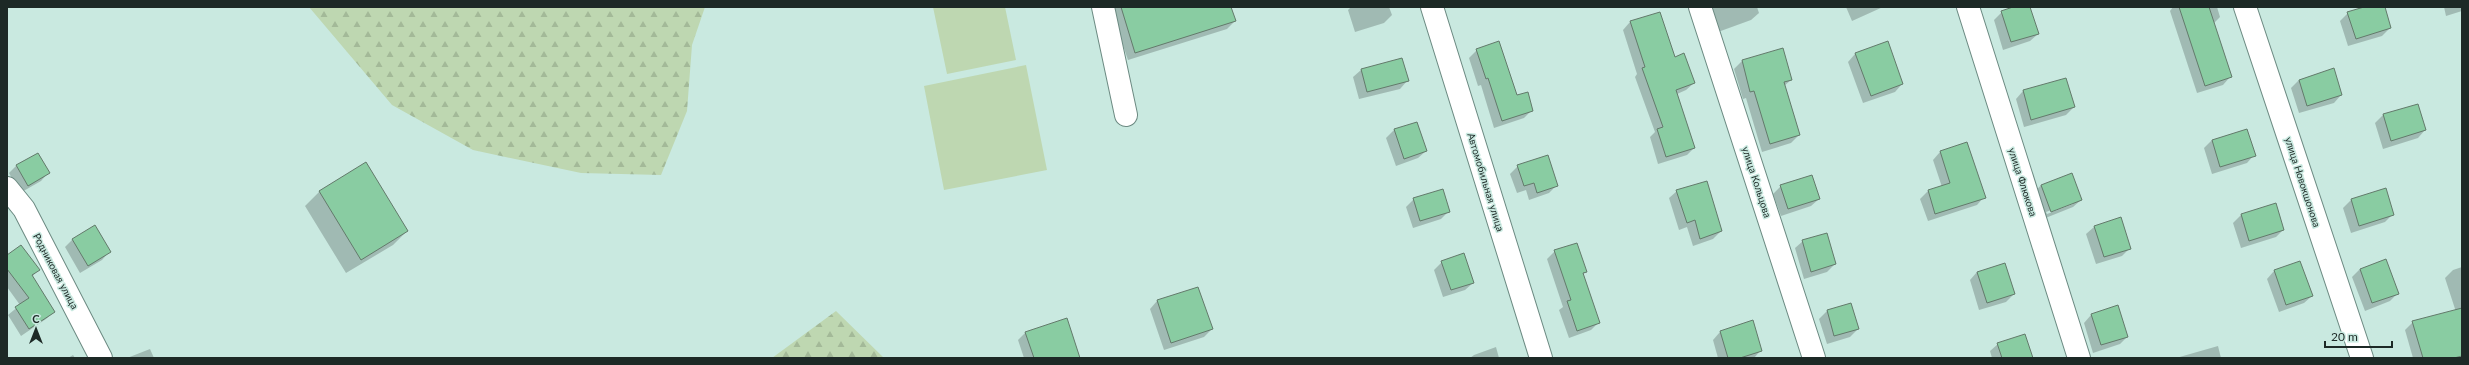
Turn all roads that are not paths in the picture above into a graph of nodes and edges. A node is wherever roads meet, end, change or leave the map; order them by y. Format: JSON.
{"nodes":[{"id":1,"x":1103,"y":7,"type":"edge"},
{"id":2,"x":1432,"y":7,"type":"edge"},
{"id":3,"x":1700,"y":7,"type":"edge"},
{"id":4,"x":1968,"y":7,"type":"edge"},
{"id":5,"x":2245,"y":7,"type":"edge"},
{"id":6,"x":1126,"y":115,"type":"dead end"},
{"id":7,"x":7,"y":188,"type":"edge"},
{"id":8,"x":101,"y":358,"type":"edge"},
{"id":9,"x":1541,"y":358,"type":"edge"},
{"id":10,"x":1814,"y":358,"type":"edge"},
{"id":11,"x":2079,"y":358,"type":"edge"},
{"id":12,"x":2362,"y":358,"type":"edge"}],
"edges":[{"from":1,"to":6,"type":"street"},
{"from":2,"to":9,"type":"street","name":"Автомобильная улица"},
{"from":3,"to":10,"type":"street","name":"улица Кольцова"},
{"from":4,"to":11,"type":"street","name":"улица Флюкова"},
{"from":5,"to":12,"type":"street","name":"улица Новокшонова"},
{"from":7,"to":8,"type":"street","name":"Родниковая улица"}]}
